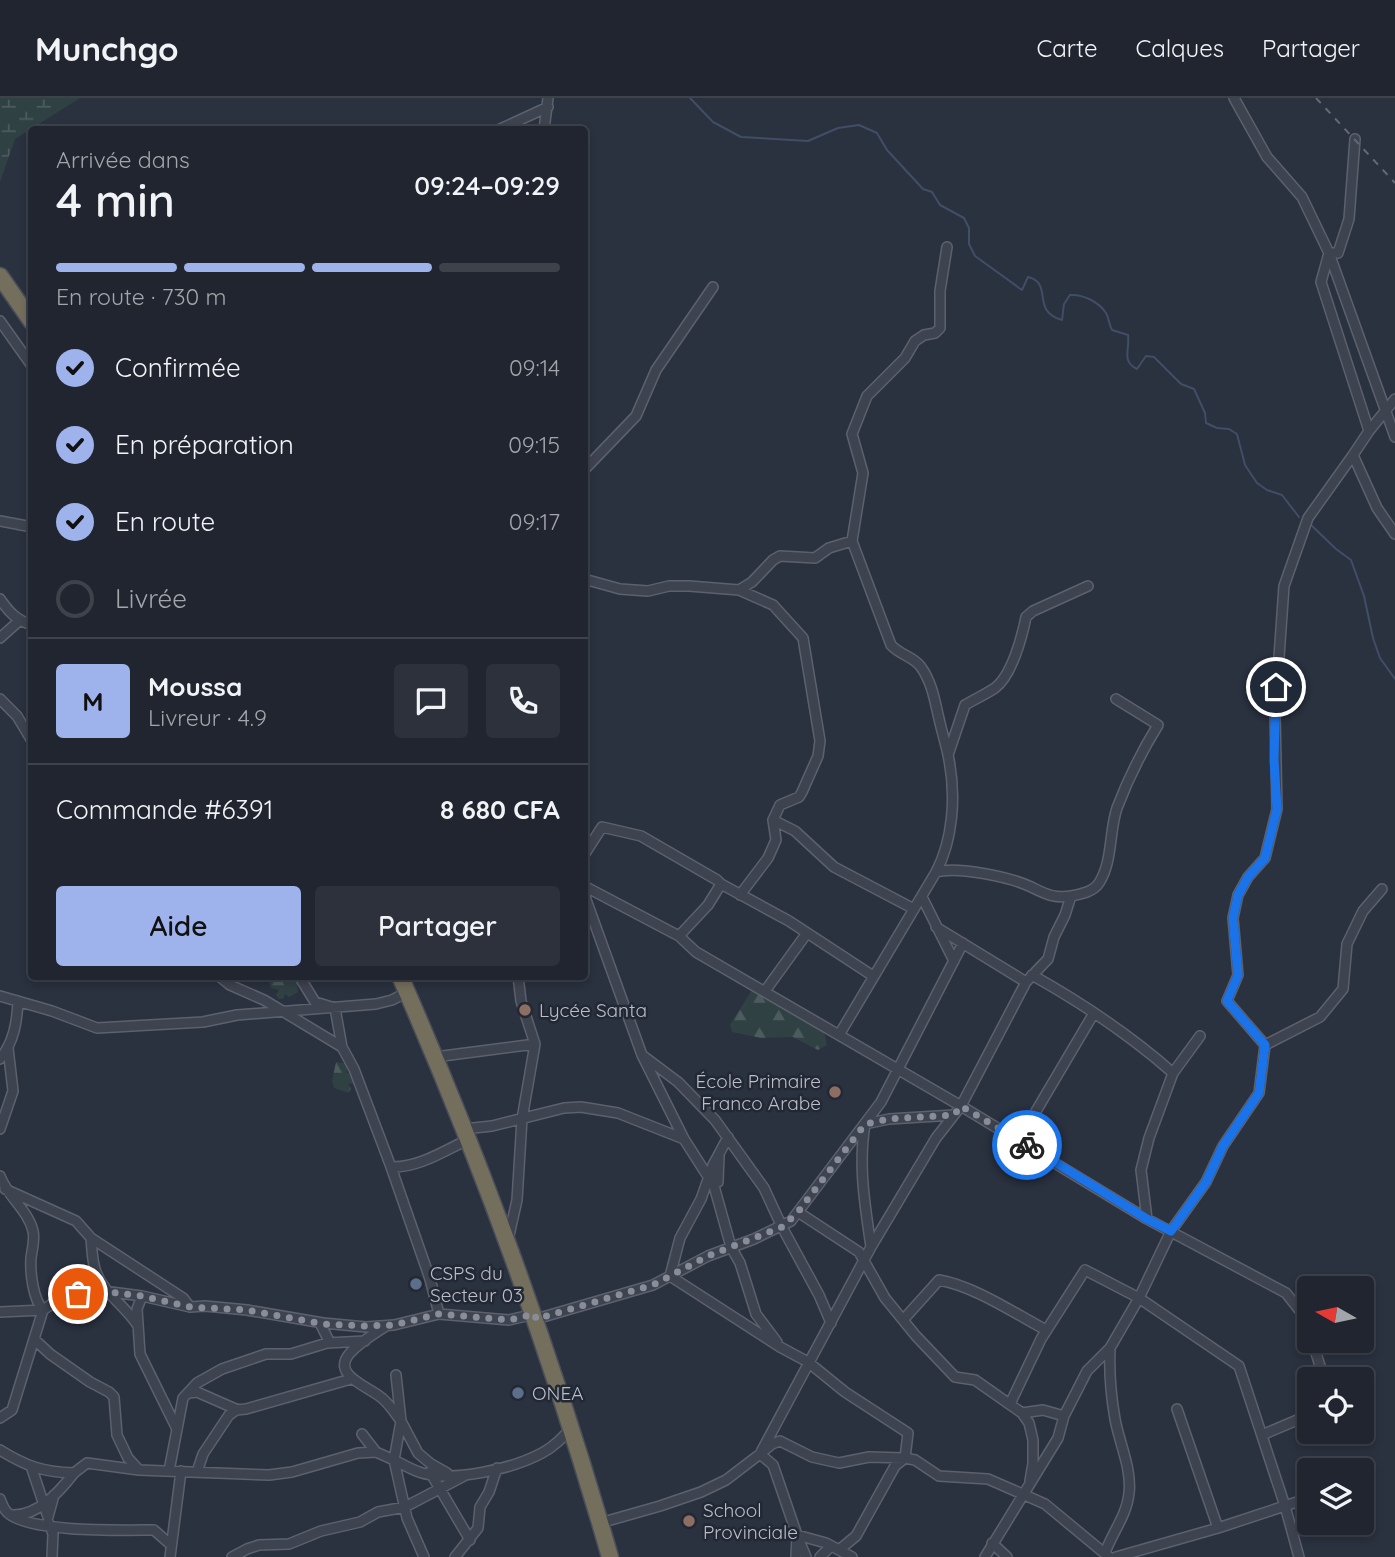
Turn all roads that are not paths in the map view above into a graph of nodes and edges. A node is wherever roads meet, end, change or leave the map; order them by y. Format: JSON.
{"nodes":[{"id":1,"x":1234,"y":98,"type":"edge"},
{"id":2,"x":548,"y":102,"type":"edge"},
{"id":3,"x":505,"y":126,"type":"edge"},
{"id":4,"x":545,"y":126,"type":"edge"},
{"id":5,"x":1354,"y":139,"type":"dead end"},
{"id":6,"x":947,"y":247,"type":"dead end"},
{"id":7,"x":1329,"y":253,"type":"junction"},
{"id":8,"x":0,"y":276,"type":"edge"},
{"id":9,"x":713,"y":287,"type":"dead end"},
{"id":10,"x":28,"y":315,"type":"edge"},
{"id":11,"x":0,"y":321,"type":"edge"},
{"id":12,"x":28,"y":360,"type":"edge"},
{"id":13,"x":1395,"y":399,"type":"edge"},
{"id":14,"x":1386,"y":408,"type":"junction"},
{"id":15,"x":1368,"y":431,"type":"junction"},
{"id":16,"x":1395,"y":436,"type":"edge"},
{"id":17,"x":1353,"y":456,"type":"junction"},
{"id":18,"x":588,"y":466,"type":"edge"},
{"id":19,"x":0,"y":521,"type":"edge"},
{"id":20,"x":28,"y":526,"type":"edge"},
{"id":21,"x":1395,"y":534,"type":"edge"},
{"id":22,"x":852,"y":541,"type":"junction"},
{"id":23,"x":588,"y":581,"type":"edge"},
{"id":24,"x":1088,"y":586,"type":"dead end"},
{"id":25,"x":739,"y":590,"type":"junction"},
{"id":26,"x":0,"y":599,"type":"edge"},
{"id":27,"x":19,"y":621,"type":"junction"},
{"id":28,"x":28,"y":624,"type":"edge"},
{"id":29,"x":0,"y":638,"type":"edge"},
{"id":30,"x":0,"y":699,"type":"edge"},
{"id":31,"x":1116,"y":699,"type":"dead end"},
{"id":32,"x":28,"y":734,"type":"edge"},
{"id":33,"x":948,"y":755,"type":"junction"},
{"id":34,"x":773,"y":820,"type":"junction"},
{"id":35,"x":588,"y":849,"type":"edge"},
{"id":36,"x":936,"y":872,"type":"junction"},
{"id":37,"x":721,"y":884,"type":"junction"},
{"id":38,"x":588,"y":888,"type":"edge"},
{"id":39,"x":1382,"y":889,"type":"dead end"},
{"id":40,"x":740,"y":895,"type":"junction"},
{"id":41,"x":1071,"y":896,"type":"junction"},
{"id":42,"x":922,"y":897,"type":"junction"},
{"id":43,"x":588,"y":905,"type":"edge"},
{"id":44,"x":914,"y":909,"type":"junction"},
{"id":45,"x":936,"y":927,"type":"junction"},
{"id":46,"x":807,"y":933,"type":"junction"},
{"id":47,"x":679,"y":936,"type":"junction"},
{"id":48,"x":963,"y":943,"type":"junction"},
{"id":49,"x":954,"y":961,"type":"junction"},
{"id":50,"x":873,"y":976,"type":"junction"},
{"id":51,"x":1029,"y":978,"type":"junction"},
{"id":52,"x":224,"y":980,"type":"edge"},
{"id":53,"x":301,"y":980,"type":"edge"},
{"id":54,"x":402,"y":980,"type":"edge"},
{"id":55,"x":519,"y":980,"type":"edge"},
{"id":56,"x":765,"y":990,"type":"junction"},
{"id":57,"x":407,"y":992,"type":"junction"},
{"id":58,"x":0,"y":996,"type":"edge"},
{"id":59,"x":18,"y":1001,"type":"junction"},
{"id":60,"x":335,"y":1008,"type":"junction"},
{"id":61,"x":281,"y":1011,"type":"junction"},
{"id":62,"x":1094,"y":1013,"type":"junction"},
{"id":63,"x":839,"y":1035,"type":"junction"},
{"id":64,"x":1200,"y":1035,"type":"dead end"},
{"id":65,"x":535,"y":1044,"type":"junction"},
{"id":66,"x":1265,"y":1045,"type":"junction"},
{"id":67,"x":8,"y":1048,"type":"junction"},
{"id":68,"x":342,"y":1048,"type":"junction"},
{"id":69,"x":642,"y":1055,"type":"junction"},
{"id":70,"x":435,"y":1057,"type":"junction"},
{"id":71,"x":0,"y":1059,"type":"edge"},
{"id":72,"x":896,"y":1069,"type":"junction"},
{"id":73,"x":1172,"y":1073,"type":"junction"},
{"id":74,"x":961,"y":1106,"type":"junction"},
{"id":75,"x":954,"y":1115,"type":"junction"},
{"id":76,"x":522,"y":1119,"type":"junction"},
{"id":77,"x":865,"y":1124,"type":"junction"},
{"id":78,"x":720,"y":1127,"type":"junction"},
{"id":79,"x":0,"y":1129,"type":"edge"},
{"id":80,"x":466,"y":1134,"type":"junction"},
{"id":81,"x":728,"y":1137,"type":"junction"},
{"id":82,"x":684,"y":1139,"type":"junction"},
{"id":83,"x":1019,"y":1140,"type":"junction"},
{"id":84,"x":719,"y":1152,"type":"junction"},
{"id":85,"x":391,"y":1167,"type":"junction"},
{"id":86,"x":0,"y":1176,"type":"edge"},
{"id":87,"x":708,"y":1176,"type":"junction"},
{"id":88,"x":718,"y":1182,"type":"dead end"},
{"id":89,"x":5,"y":1189,"type":"junction"},
{"id":90,"x":798,"y":1212,"type":"junction"},
{"id":91,"x":1147,"y":1219,"type":"junction"},
{"id":92,"x":782,"y":1227,"type":"junction"},
{"id":93,"x":1171,"y":1231,"type":"junction"},
{"id":94,"x":91,"y":1238,"type":"junction"},
{"id":95,"x":507,"y":1242,"type":"junction"},
{"id":96,"x":731,"y":1247,"type":"junction"},
{"id":97,"x":871,"y":1247,"type":"junction"},
{"id":98,"x":865,"y":1261,"type":"junction"},
{"id":99,"x":670,"y":1276,"type":"junction"},
{"id":100,"x":108,"y":1292,"type":"junction"},
{"id":101,"x":142,"y":1296,"type":"junction"},
{"id":102,"x":1139,"y":1298,"type":"junction"},
{"id":103,"x":190,"y":1307,"type":"junction"},
{"id":104,"x":1297,"y":1307,"type":"edge"},
{"id":105,"x":43,"y":1310,"type":"junction"},
{"id":106,"x":0,"y":1311,"type":"edge"},
{"id":107,"x":439,"y":1314,"type":"junction"},
{"id":108,"x":536,"y":1317,"type":"junction"},
{"id":109,"x":903,"y":1320,"type":"junction"},
{"id":110,"x":320,"y":1323,"type":"junction"},
{"id":111,"x":831,"y":1323,"type":"junction"},
{"id":112,"x":386,"y":1326,"type":"junction"},
{"id":113,"x":139,"y":1327,"type":"junction"},
{"id":114,"x":1046,"y":1331,"type":"junction"},
{"id":115,"x":34,"y":1339,"type":"junction"},
{"id":116,"x":365,"y":1341,"type":"junction"},
{"id":117,"x":330,"y":1343,"type":"junction"},
{"id":118,"x":780,"y":1348,"type":"junction"},
{"id":119,"x":1110,"y":1348,"type":"junction"},
{"id":120,"x":808,"y":1362,"type":"junction"},
{"id":121,"x":396,"y":1376,"type":"dead end"},
{"id":122,"x":351,"y":1379,"type":"junction"},
{"id":123,"x":189,"y":1393,"type":"junction"},
{"id":124,"x":1010,"y":1404,"type":"junction"},
{"id":125,"x":1177,"y":1409,"type":"dead end"},
{"id":126,"x":238,"y":1410,"type":"junction"},
{"id":127,"x":1022,"y":1413,"type":"junction"},
{"id":128,"x":1064,"y":1416,"type":"junction"},
{"id":129,"x":0,"y":1418,"type":"edge"},
{"id":130,"x":1297,"y":1420,"type":"edge"},
{"id":131,"x":401,"y":1421,"type":"junction"},
{"id":132,"x":176,"y":1427,"type":"junction"},
{"id":133,"x":571,"y":1428,"type":"junction"},
{"id":134,"x":362,"y":1434,"type":"dead end"},
{"id":135,"x":1262,"y":1435,"type":"junction"},
{"id":136,"x":0,"y":1450,"type":"edge"},
{"id":137,"x":376,"y":1452,"type":"junction"},
{"id":138,"x":418,"y":1453,"type":"junction"},
{"id":139,"x":760,"y":1454,"type":"junction"},
{"id":140,"x":905,"y":1458,"type":"junction"},
{"id":141,"x":394,"y":1460,"type":"junction"},
{"id":142,"x":497,"y":1468,"type":"junction"},
{"id":143,"x":32,"y":1469,"type":"junction"},
{"id":144,"x":139,"y":1470,"type":"junction"},
{"id":145,"x":169,"y":1471,"type":"junction"},
{"id":146,"x":181,"y":1471,"type":"junction"},
{"id":147,"x":197,"y":1472,"type":"junction"},
{"id":148,"x":74,"y":1473,"type":"junction"},
{"id":149,"x":430,"y":1474,"type":"junction"},
{"id":150,"x":452,"y":1475,"type":"junction"},
{"id":151,"x":466,"y":1475,"type":"junction"},
{"id":152,"x":441,"y":1489,"type":"junction"},
{"id":153,"x":1026,"y":1492,"type":"junction"},
{"id":154,"x":55,"y":1494,"type":"junction"},
{"id":155,"x":403,"y":1497,"type":"junction"},
{"id":156,"x":0,"y":1499,"type":"edge"},
{"id":157,"x":45,"y":1502,"type":"junction"},
{"id":158,"x":417,"y":1502,"type":"junction"},
{"id":159,"x":1297,"y":1502,"type":"edge"},
{"id":160,"x":1285,"y":1506,"type":"junction"},
{"id":161,"x":405,"y":1507,"type":"junction"},
{"id":162,"x":6,"y":1514,"type":"edge"},
{"id":163,"x":48,"y":1521,"type":"junction"},
{"id":164,"x":600,"y":1522,"type":"junction"},
{"id":165,"x":1218,"y":1528,"type":"junction"},
{"id":166,"x":797,"y":1535,"type":"junction"},
{"id":167,"x":470,"y":1540,"type":"junction"},
{"id":168,"x":992,"y":1543,"type":"junction"},
{"id":169,"x":171,"y":1545,"type":"junction"},
{"id":170,"x":835,"y":1548,"type":"junction"},
{"id":171,"x":1107,"y":1555,"type":"edge"},
{"id":172,"x":52,"y":1557,"type":"edge"},
{"id":173,"x":170,"y":1557,"type":"edge"},
{"id":174,"x":232,"y":1557,"type":"edge"},
{"id":175,"x":424,"y":1557,"type":"edge"},
{"id":176,"x":455,"y":1557,"type":"edge"},
{"id":177,"x":610,"y":1557,"type":"edge"},
{"id":178,"x":796,"y":1557,"type":"edge"},
{"id":179,"x":806,"y":1557,"type":"edge"},
{"id":180,"x":820,"y":1557,"type":"edge"},
{"id":181,"x":852,"y":1557,"type":"edge"},
{"id":182,"x":985,"y":1557,"type":"edge"},
{"id":183,"x":1007,"y":1557,"type":"edge"},
{"id":184,"x":1116,"y":1557,"type":"edge"},
{"id":185,"x":1299,"y":1557,"type":"edge"}],
"edges":[{"from":1,"to":7,"type":"street"},
{"from":2,"to":3,"type":"street"},
{"from":2,"to":4,"type":"street"},
{"from":5,"to":7,"type":"street"},
{"from":6,"to":22,"type":"street"},
{"from":7,"to":14,"type":"street"},
{"from":7,"to":15,"type":"street"},
{"from":8,"to":10,"type":"highway"},
{"from":9,"to":18,"type":"street"},
{"from":11,"to":12,"type":"street"},
{"from":13,"to":14,"type":"street"},
{"from":14,"to":15,"type":"street"},
{"from":14,"to":16,"type":"street"},
{"from":15,"to":17,"type":"street"},
{"from":17,"to":21,"type":"street"},
{"from":17,"to":66,"type":"street"},
{"from":19,"to":20,"type":"street"},
{"from":22,"to":25,"type":"street"},
{"from":22,"to":33,"type":"street"},
{"from":23,"to":25,"type":"street"},
{"from":24,"to":33,"type":"street"},
{"from":25,"to":34,"type":"street"},
{"from":26,"to":27,"type":"street"},
{"from":27,"to":28,"type":"street"},
{"from":27,"to":29,"type":"street"},
{"from":30,"to":32,"type":"street"},
{"from":31,"to":41,"type":"street"},
{"from":33,"to":36,"type":"street"},
{"from":34,"to":40,"type":"street"},
{"from":34,"to":44,"type":"street"},
{"from":35,"to":37,"type":"street"},
{"from":36,"to":41,"type":"street"},
{"from":36,"to":42,"type":"street"},
{"from":37,"to":40,"type":"street"},
{"from":37,"to":47,"type":"street"},
{"from":38,"to":47,"type":"street"},
{"from":39,"to":66,"type":"street"},
{"from":40,"to":46,"type":"street"},
{"from":41,"to":51,"type":"street"},
{"from":42,"to":44,"type":"street"},
{"from":42,"to":45,"type":"street"},
{"from":43,"to":69,"type":"street"},
{"from":44,"to":50,"type":"street"},
{"from":45,"to":48,"type":"street"},
{"from":45,"to":49,"type":"street"},
{"from":46,"to":50,"type":"street"},
{"from":46,"to":56,"type":"street"},
{"from":47,"to":56,"type":"street"},
{"from":48,"to":49,"type":"street"},
{"from":48,"to":51,"type":"street"},
{"from":49,"to":72,"type":"street"},
{"from":50,"to":63,"type":"street"},
{"from":51,"to":62,"type":"street"},
{"from":51,"to":74,"type":"street"},
{"from":52,"to":61,"type":"street"},
{"from":53,"to":60,"type":"street"},
{"from":54,"to":57,"type":"highway"},
{"from":55,"to":65,"type":"street"},
{"from":56,"to":63,"type":"street"},
{"from":57,"to":60,"type":"street"},
{"from":57,"to":70,"type":"highway"},
{"from":58,"to":59,"type":"street"},
{"from":59,"to":61,"type":"street"},
{"from":59,"to":67,"type":"street"},
{"from":60,"to":61,"type":"street"},
{"from":60,"to":68,"type":"street"},
{"from":61,"to":68,"type":"street"},
{"from":62,"to":73,"type":"street"},
{"from":62,"to":83,"type":"street"},
{"from":63,"to":72,"type":"street"},
{"from":64,"to":73,"type":"street"},
{"from":65,"to":70,"type":"street"},
{"from":65,"to":76,"type":"street"},
{"from":66,"to":93,"type":"street"},
{"from":67,"to":71,"type":"street"},
{"from":67,"to":79,"type":"street"},
{"from":68,"to":85,"type":"street"},
{"from":69,"to":78,"type":"street"},
{"from":69,"to":82,"type":"street"},
{"from":70,"to":80,"type":"highway"},
{"from":72,"to":74,"type":"street"},
{"from":72,"to":77,"type":"street"},
{"from":73,"to":91,"type":"street"},
{"from":74,"to":75,"type":"street"},
{"from":74,"to":83,"type":"street"},
{"from":75,"to":77,"type":"street"},
{"from":75,"to":97,"type":"street"},
{"from":76,"to":80,"type":"street"},
{"from":76,"to":82,"type":"street"},
{"from":76,"to":95,"type":"street"},
{"from":77,"to":90,"type":"street"},
{"from":77,"to":97,"type":"street"},
{"from":78,"to":81,"type":"street"},
{"from":78,"to":84,"type":"street"},
{"from":80,"to":85,"type":"street"},
{"from":80,"to":95,"type":"highway"},
{"from":81,"to":84,"type":"street"},
{"from":81,"to":92,"type":"street"},
{"from":82,"to":87,"type":"street"},
{"from":83,"to":91,"type":"street"},
{"from":84,"to":87,"type":"street"},
{"from":84,"to":88,"type":"street"},
{"from":85,"to":107,"type":"street"},
{"from":86,"to":89,"type":"street"},
{"from":87,"to":96,"type":"street"},
{"from":87,"to":99,"type":"street"},
{"from":89,"to":94,"type":"street"},
{"from":89,"to":105,"type":"street"},
{"from":90,"to":92,"type":"street"},
{"from":90,"to":98,"type":"street"},
{"from":91,"to":93,"type":"street"},
{"from":92,"to":96,"type":"street"},
{"from":92,"to":111,"type":"street"},
{"from":93,"to":102,"type":"street"},
{"from":93,"to":104,"type":"street"},
{"from":94,"to":100,"type":"street"},
{"from":94,"to":103,"type":"street"},
{"from":95,"to":108,"type":"highway"},
{"from":96,"to":99,"type":"street"},
{"from":96,"to":118,"type":"street"},
{"from":97,"to":98,"type":"street"},
{"from":98,"to":109,"type":"street"},
{"from":98,"to":111,"type":"street"},
{"from":99,"to":108,"type":"street"},
{"from":99,"to":118,"type":"street"},
{"from":100,"to":101,"type":"street"},
{"from":100,"to":105,"type":"street"},
{"from":100,"to":113,"type":"street"},
{"from":101,"to":103,"type":"street"},
{"from":101,"to":113,"type":"street"},
{"from":102,"to":114,"type":"street"},
{"from":102,"to":119,"type":"street"},
{"from":102,"to":135,"type":"street"},
{"from":103,"to":110,"type":"street"},
{"from":105,"to":106,"type":"street"},
{"from":105,"to":115,"type":"street"},
{"from":107,"to":108,"type":"street"},
{"from":107,"to":112,"type":"street"},
{"from":108,"to":133,"type":"highway"},
{"from":109,"to":114,"type":"street"},
{"from":109,"to":124,"type":"street"},
{"from":110,"to":112,"type":"street"},
{"from":110,"to":117,"type":"street"},
{"from":111,"to":120,"type":"street"},
{"from":112,"to":116,"type":"street"},
{"from":113,"to":132,"type":"street"},
{"from":114,"to":124,"type":"street"},
{"from":115,"to":129,"type":"street"},
{"from":115,"to":144,"type":"street"},
{"from":116,"to":117,"type":"street"},
{"from":116,"to":122,"type":"street"},
{"from":117,"to":123,"type":"street"},
{"from":118,"to":120,"type":"street"},
{"from":119,"to":128,"type":"street"},
{"from":119,"to":171,"type":"street"},
{"from":120,"to":139,"type":"street"},
{"from":120,"to":140,"type":"street"},
{"from":121,"to":131,"type":"street"},
{"from":122,"to":126,"type":"street"},
{"from":122,"to":131,"type":"street"},
{"from":123,"to":126,"type":"street"},
{"from":123,"to":132,"type":"street"},
{"from":124,"to":127,"type":"street"},
{"from":125,"to":165,"type":"street"},
{"from":126,"to":147,"type":"street"},
{"from":127,"to":128,"type":"street"},
{"from":127,"to":153,"type":"street"},
{"from":128,"to":153,"type":"street"},
{"from":130,"to":135,"type":"street"},
{"from":131,"to":138,"type":"street"},
{"from":131,"to":141,"type":"street"},
{"from":132,"to":145,"type":"street"},
{"from":133,"to":142,"type":"street"},
{"from":133,"to":164,"type":"highway"},
{"from":134,"to":137,"type":"street"},
{"from":135,"to":160,"type":"street"},
{"from":136,"to":143,"type":"street"},
{"from":137,"to":141,"type":"street"},
{"from":137,"to":147,"type":"street"},
{"from":138,"to":149,"type":"street"},
{"from":138,"to":150,"type":"street"},
{"from":139,"to":140,"type":"street"},
{"from":139,"to":164,"type":"street"},
{"from":139,"to":166,"type":"street"},
{"from":140,"to":153,"type":"street"},
{"from":140,"to":170,"type":"street"},
{"from":141,"to":149,"type":"street"},
{"from":141,"to":155,"type":"street"},
{"from":142,"to":151,"type":"street"},
{"from":142,"to":167,"type":"street"},
{"from":143,"to":148,"type":"street"},
{"from":143,"to":157,"type":"street"},
{"from":144,"to":145,"type":"street"},
{"from":144,"to":148,"type":"street"},
{"from":145,"to":146,"type":"street"},
{"from":146,"to":147,"type":"street"},
{"from":146,"to":169,"type":"street"},
{"from":148,"to":154,"type":"street"},
{"from":149,"to":150,"type":"street"},
{"from":149,"to":152,"type":"street"},
{"from":150,"to":151,"type":"street"},
{"from":151,"to":152,"type":"street"},
{"from":152,"to":158,"type":"street"},
{"from":152,"to":167,"type":"street"},
{"from":153,"to":168,"type":"street"},
{"from":153,"to":171,"type":"street"},
{"from":154,"to":157,"type":"street"},
{"from":154,"to":163,"type":"street"},
{"from":155,"to":158,"type":"street"},
{"from":155,"to":161,"type":"street"},
{"from":156,"to":162,"type":"street"},
{"from":157,"to":162,"type":"street"},
{"from":157,"to":163,"type":"street"},
{"from":158,"to":161,"type":"street"},
{"from":159,"to":160,"type":"street"},
{"from":160,"to":165,"type":"street"},
{"from":160,"to":185,"type":"street"},
{"from":161,"to":174,"type":"street"},
{"from":161,"to":175,"type":"street"},
{"from":162,"to":163,"type":"street"},
{"from":163,"to":169,"type":"street"},
{"from":163,"to":172,"type":"street"},
{"from":164,"to":177,"type":"highway"},
{"from":165,"to":184,"type":"street"},
{"from":166,"to":170,"type":"street"},
{"from":166,"to":178,"type":"street"},
{"from":166,"to":179,"type":"street"},
{"from":167,"to":176,"type":"street"},
{"from":168,"to":182,"type":"street"},
{"from":168,"to":183,"type":"street"},
{"from":169,"to":173,"type":"street"},
{"from":170,"to":180,"type":"street"},
{"from":170,"to":181,"type":"street"}]}
